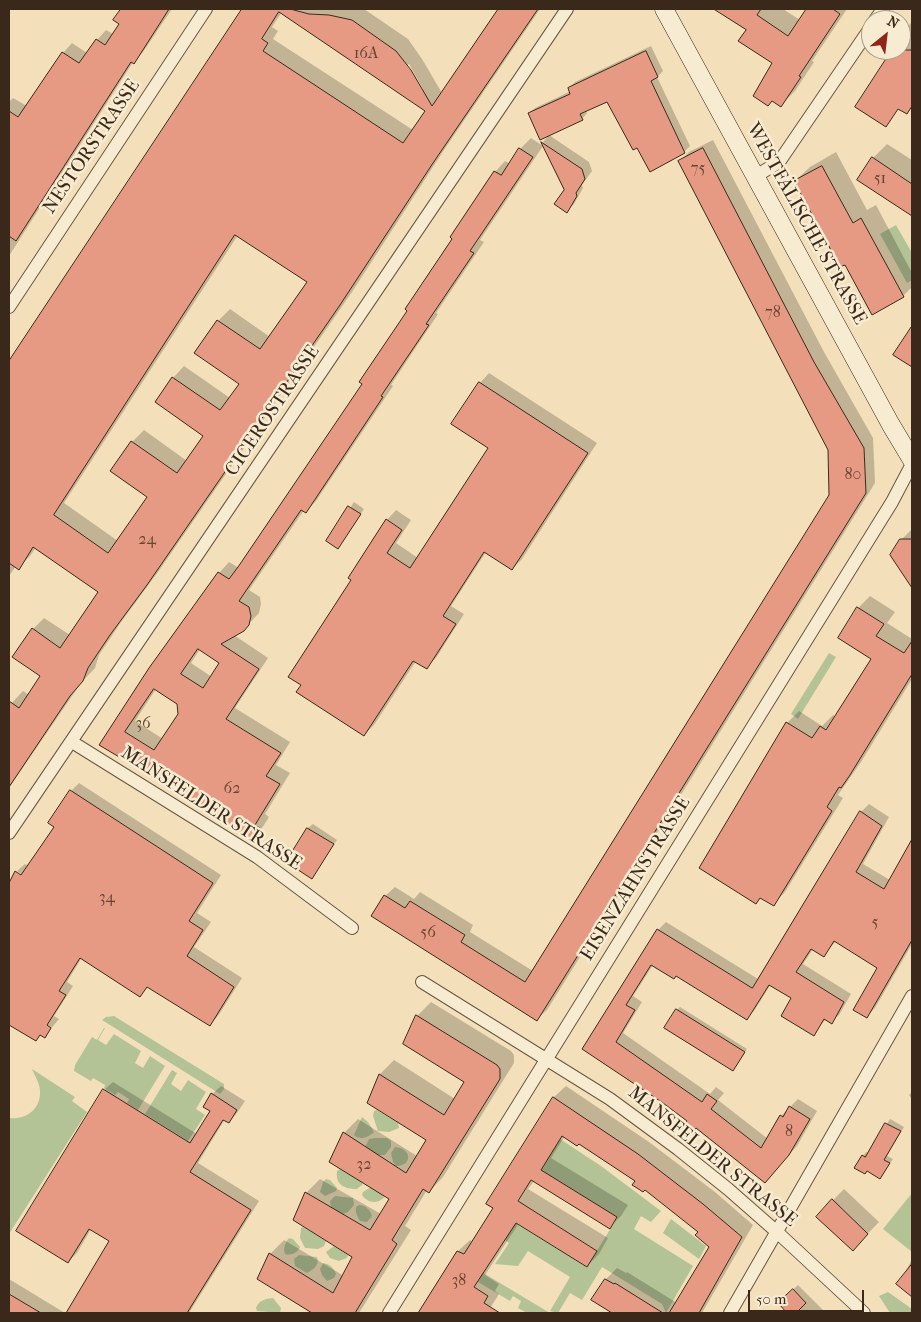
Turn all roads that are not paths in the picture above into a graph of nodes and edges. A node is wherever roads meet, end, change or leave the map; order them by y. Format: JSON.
{"nodes":[{"id":1,"x":206,"y":9,"type":"edge"},
{"id":2,"x":567,"y":9,"type":"edge"},
{"id":3,"x":664,"y":9,"type":"edge"},
{"id":4,"x":861,"y":42,"type":"edge"},
{"id":5,"x":756,"y":176,"type":"junction"},
{"id":6,"x":9,"y":307,"type":"edge"},
{"id":7,"x":912,"y":460,"type":"edge"},
{"id":8,"x":912,"y":464,"type":"edge"},
{"id":9,"x":72,"y":742,"type":"junction"},
{"id":10,"x":9,"y":833,"type":"edge"},
{"id":11,"x":352,"y":928,"type":"dead end"},
{"id":12,"x":422,"y":982,"type":"dead end"},
{"id":13,"x":911,"y":1002,"type":"edge"},
{"id":14,"x":546,"y":1058,"type":"junction"},
{"id":15,"x":778,"y":1232,"type":"junction"},
{"id":16,"x":389,"y":1313,"type":"edge"},
{"id":17,"x":730,"y":1313,"type":"edge"},
{"id":18,"x":864,"y":1313,"type":"edge"}],
"edges":[{"from":1,"to":6,"type":"street","name":"NESTORSTRASSE"},
{"from":2,"to":9,"type":"street","name":"CICEROSTRASSE"},
{"from":3,"to":5,"type":"street","name":"WESTFÄLISCHE STRASSE"},
{"from":4,"to":5,"type":"street"},
{"from":5,"to":7,"type":"street","name":"WESTFÄLISCHE STRASSE"},
{"from":8,"to":14,"type":"street","name":"EISENZAHNSTRASSE"},
{"from":9,"to":10,"type":"street","name":"CICEROSTRASSE"},
{"from":9,"to":11,"type":"street","name":"MANSFELDER STRASSE"},
{"from":12,"to":14,"type":"street","name":"MANSFELDER STRASSE"},
{"from":13,"to":15,"type":"street"},
{"from":14,"to":15,"type":"street","name":"MANSFELDER STRASSE"},
{"from":14,"to":16,"type":"street","name":"EISENZAHNSTRASSE"},
{"from":15,"to":17,"type":"street"},
{"from":15,"to":18,"type":"street","name":"MANSFELDER STRASSE"}]}
